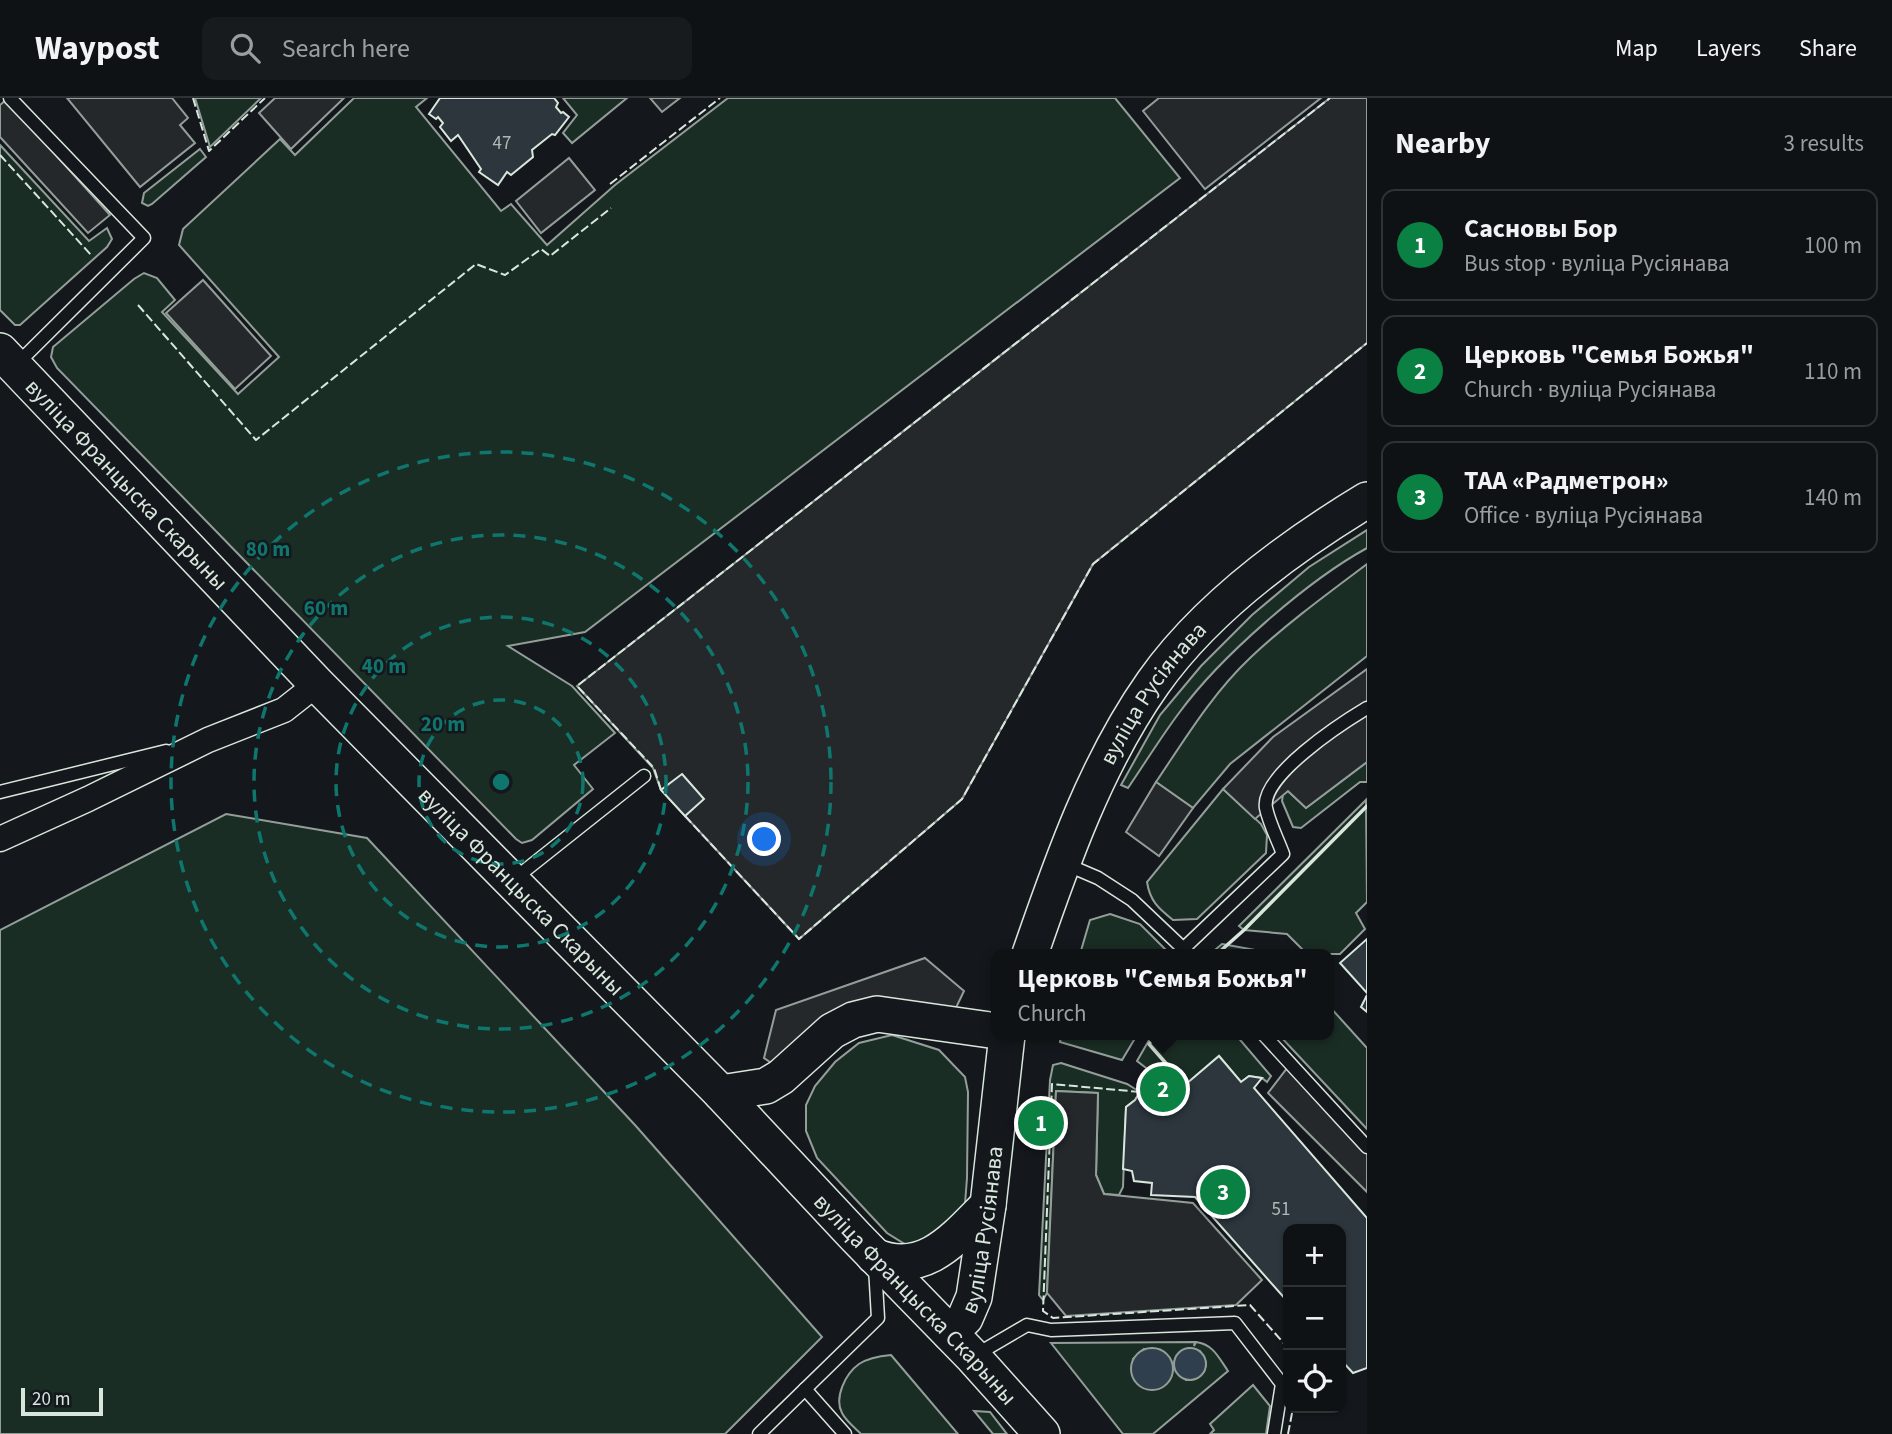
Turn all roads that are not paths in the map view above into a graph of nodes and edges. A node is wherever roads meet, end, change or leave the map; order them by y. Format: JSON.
{"nodes":[{"id":1,"x":10,"y":98,"type":"edge"},
{"id":2,"x":8,"y":358,"type":"edge"},
{"id":3,"x":1367,"y":500,"type":"edge"},
{"id":4,"x":317,"y":684,"type":"junction"},
{"id":5,"x":1367,"y":708,"type":"edge"},
{"id":6,"x":208,"y":740,"type":"junction"},
{"id":7,"x":644,"y":776,"type":"dead end"},
{"id":8,"x":0,"y":792,"type":"edge"},
{"id":9,"x":0,"y":839,"type":"edge"},
{"id":10,"x":1063,"y":863,"type":"junction"},
{"id":11,"x":513,"y":880,"type":"junction"},
{"id":12,"x":1032,"y":949,"type":"edge"},
{"id":13,"x":1183,"y":949,"type":"edge"},
{"id":14,"x":1189,"y":949,"type":"edge"},
{"id":15,"x":991,"y":1030,"type":"edge"},
{"id":16,"x":1006,"y":1040,"type":"edge"},
{"id":17,"x":1269,"y":1040,"type":"edge"},
{"id":18,"x":721,"y":1093,"type":"junction"},
{"id":19,"x":1367,"y":1147,"type":"edge"},
{"id":20,"x":988,"y":1205,"type":"junction"},
{"id":21,"x":874,"y":1256,"type":"junction"},
{"id":22,"x":961,"y":1345,"type":"junction"},
{"id":23,"x":805,"y":1389,"type":"junction"},
{"id":24,"x":759,"y":1434,"type":"edge"},
{"id":25,"x":845,"y":1434,"type":"edge"},
{"id":26,"x":1042,"y":1434,"type":"edge"},
{"id":27,"x":1274,"y":1434,"type":"edge"}],
"edges":[{"from":1,"to":2,"type":"lane"},
{"from":2,"to":4,"type":"main road","name":"вуліца Францыска Скарыны"},
{"from":3,"to":10,"type":"main road","name":"вуліца Русіянава"},
{"from":4,"to":6,"type":"street"},
{"from":4,"to":11,"type":"main road","name":"вуліца Францыска Скарыны"},
{"from":5,"to":14,"type":"lane"},
{"from":6,"to":8,"type":"lane"},
{"from":6,"to":9,"type":"street"},
{"from":7,"to":11,"type":"lane"},
{"from":10,"to":12,"type":"main road","name":"вуліца Русіянава"},
{"from":10,"to":13,"type":"lane"},
{"from":11,"to":18,"type":"main road","name":"вуліца Францыска Скарыны"},
{"from":15,"to":18,"type":"main road"},
{"from":16,"to":20,"type":"main road","name":"вуліца Русіянава"},
{"from":17,"to":19,"type":"lane"},
{"from":18,"to":21,"type":"main road","name":"вуліца Францыска Скарыны"},
{"from":20,"to":21,"type":"main road"},
{"from":20,"to":22,"type":"main road","name":"вуліца Русіянава"},
{"from":21,"to":22,"type":"main road","name":"вуліца Францыска Скарыны"},
{"from":21,"to":23,"type":"lane"},
{"from":22,"to":26,"type":"main road","name":"вуліца Францыска Скарыны"},
{"from":22,"to":27,"type":"lane"},
{"from":23,"to":24,"type":"lane"},
{"from":23,"to":25,"type":"lane"}]}
